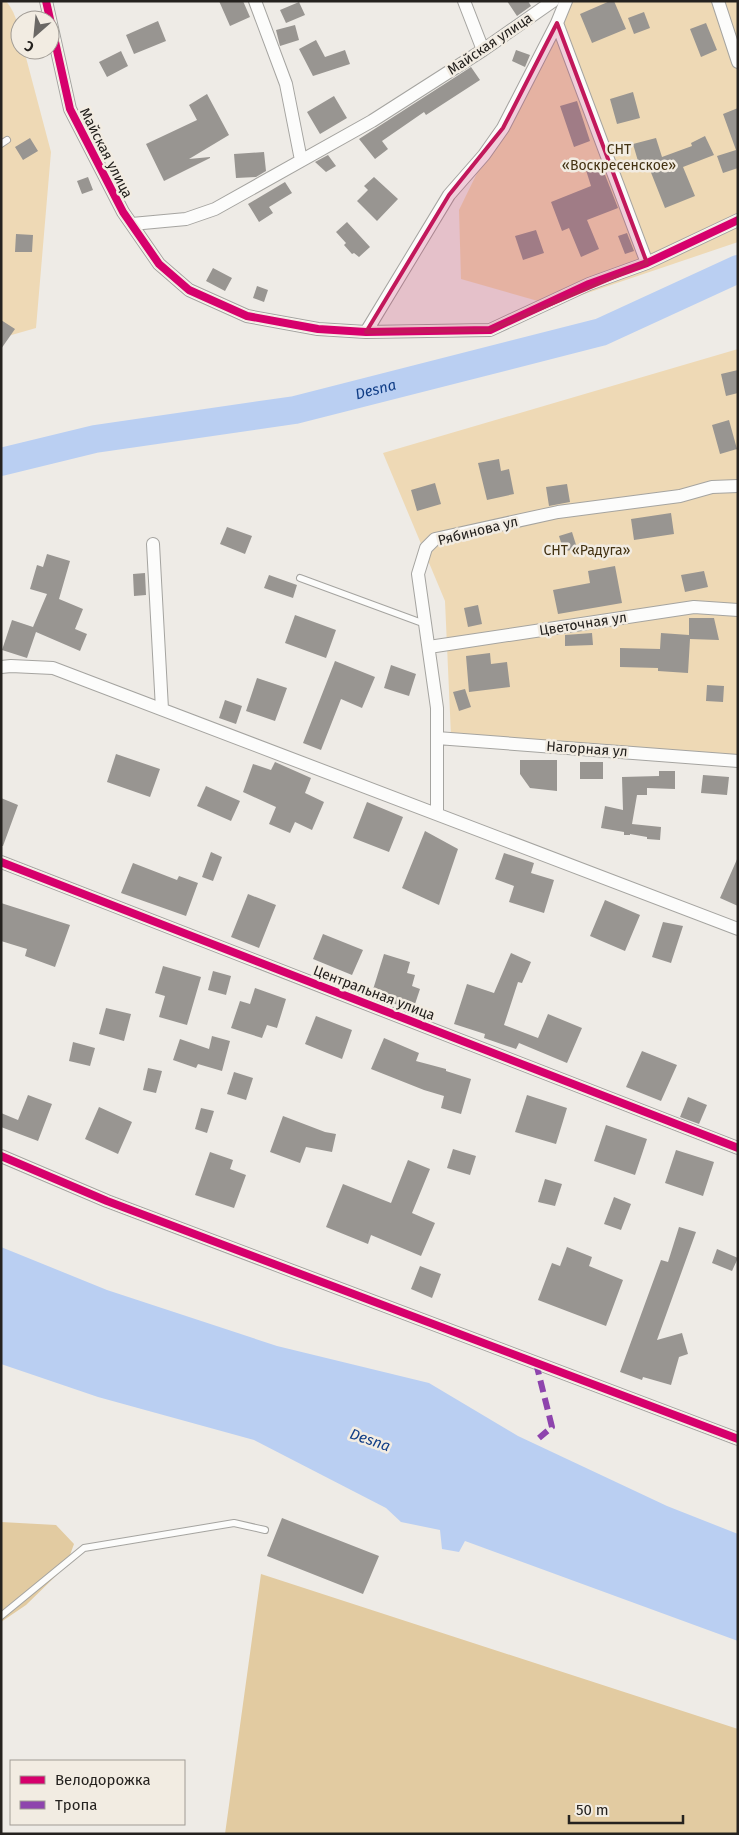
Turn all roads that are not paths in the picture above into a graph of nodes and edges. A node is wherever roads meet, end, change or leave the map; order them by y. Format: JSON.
{"nodes":[{"id":1,"x":46,"y":1,"type":"edge"},
{"id":2,"x":255,"y":1,"type":"edge"},
{"id":3,"x":464,"y":1,"type":"edge"},
{"id":4,"x":553,"y":1,"type":"edge"},
{"id":5,"x":566,"y":1,"type":"edge"},
{"id":6,"x":718,"y":1,"type":"edge"},
{"id":7,"x":557,"y":23,"type":"junction"},
{"id":8,"x":483,"y":50,"type":"junction"},
{"id":9,"x":738,"y":62,"type":"edge"},
{"id":10,"x":300,"y":160,"type":"junction"},
{"id":11,"x":738,"y":220,"type":"edge"},
{"id":12,"x":132,"y":224,"type":"junction"},
{"id":13,"x":647,"y":263,"type":"junction"},
{"id":14,"x":366,"y":332,"type":"junction"},
{"id":15,"x":738,"y":486,"type":"edge"},
{"id":16,"x":153,"y":544,"type":"dead end"},
{"id":17,"x":300,"y":578,"type":"dead end"},
{"id":18,"x":738,"y":610,"type":"edge"},
{"id":19,"x":425,"y":624,"type":"junction"},
{"id":20,"x":428,"y":648,"type":"junction"},
{"id":21,"x":1,"y":667,"type":"edge"},
{"id":22,"x":162,"y":709,"type":"junction"},
{"id":23,"x":437,"y":738,"type":"junction"},
{"id":24,"x":738,"y":761,"type":"edge"},
{"id":25,"x":437,"y":814,"type":"junction"},
{"id":26,"x":1,"y":862,"type":"edge"},
{"id":27,"x":738,"y":928,"type":"edge"},
{"id":28,"x":738,"y":1148,"type":"edge"},
{"id":29,"x":1,"y":1156,"type":"edge"},
{"id":30,"x":738,"y":1439,"type":"edge"},
{"id":31,"x":265,"y":1530,"type":"dead end"},
{"id":32,"x":1,"y":1616,"type":"edge"}],
"edges":[{"from":1,"to":12,"type":"street","name":"Майская улица"},
{"from":2,"to":10,"type":"street"},
{"from":3,"to":8,"type":"street"},
{"from":4,"to":8,"type":"street","name":"Майская улица"},
{"from":5,"to":7,"type":"street"},
{"from":6,"to":9,"type":"street"},
{"from":7,"to":13,"type":"street"},
{"from":7,"to":14,"type":"street"},
{"from":8,"to":10,"type":"street","name":"Майская улица"},
{"from":10,"to":12,"type":"street","name":"Майская улица"},
{"from":11,"to":13,"type":"street"},
{"from":12,"to":14,"type":"street"},
{"from":13,"to":14,"type":"street"},
{"from":15,"to":19,"type":"street","name":"Рябинова ул"},
{"from":16,"to":22,"type":"street"},
{"from":17,"to":19,"type":"lane"},
{"from":18,"to":20,"type":"street","name":"Цветочная ул"},
{"from":19,"to":20,"type":"street","name":"Рябинова ул"},
{"from":20,"to":23,"type":"street","name":"Рябинова ул"},
{"from":21,"to":22,"type":"street"},
{"from":22,"to":25,"type":"street"},
{"from":23,"to":24,"type":"street","name":"Нагорная ул"},
{"from":23,"to":25,"type":"street","name":"Рябинова ул"},
{"from":25,"to":27,"type":"street"},
{"from":26,"to":28,"type":"street","name":"Центральная улица"},
{"from":29,"to":30,"type":"street"},
{"from":31,"to":32,"type":"lane"}]}
